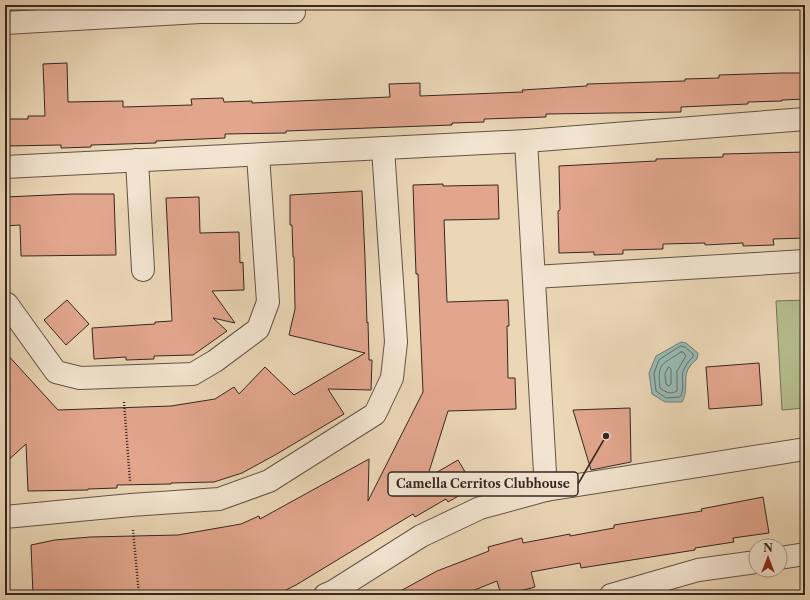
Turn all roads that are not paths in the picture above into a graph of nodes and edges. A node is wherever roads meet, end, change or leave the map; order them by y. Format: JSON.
{"nodes":[{"id":1,"x":294,"y":12,"type":"dead end"},
{"id":2,"x":5,"y":23,"type":"edge"},
{"id":3,"x":805,"y":120,"type":"edge"},
{"id":4,"x":526,"y":141,"type":"junction"},
{"id":5,"x":383,"y":148,"type":"junction"},
{"id":6,"x":258,"y":154,"type":"junction"},
{"id":7,"x":137,"y":160,"type":"junction"},
{"id":8,"x":5,"y":167,"type":"edge"},
{"id":9,"x":805,"y":261,"type":"edge"},
{"id":10,"x":143,"y":270,"type":"dead end"},
{"id":11,"x":534,"y":277,"type":"junction"},
{"id":12,"x":5,"y":303,"type":"edge"},
{"id":13,"x":805,"y":450,"type":"edge"},
{"id":14,"x":546,"y":490,"type":"junction"},
{"id":15,"x":5,"y":517,"type":"edge"},
{"id":16,"x":805,"y":554,"type":"edge"},
{"id":17,"x":788,"y":557,"type":"edge"},
{"id":18,"x":748,"y":563,"type":"edge"},
{"id":19,"x":325,"y":595,"type":"edge"},
{"id":20,"x":611,"y":595,"type":"edge"}],
"edges":[{"from":1,"to":2,"type":"street"},
{"from":3,"to":4,"type":"street"},
{"from":4,"to":5,"type":"street"},
{"from":4,"to":11,"type":"street"},
{"from":5,"to":6,"type":"street"},
{"from":5,"to":15,"type":"street"},
{"from":6,"to":7,"type":"street"},
{"from":6,"to":12,"type":"street"},
{"from":7,"to":8,"type":"street"},
{"from":7,"to":10,"type":"street"},
{"from":9,"to":11,"type":"street"},
{"from":11,"to":14,"type":"street"},
{"from":13,"to":14,"type":"street"},
{"from":14,"to":19,"type":"street"},
{"from":16,"to":17,"type":"street"},
{"from":18,"to":20,"type":"street"}]}
